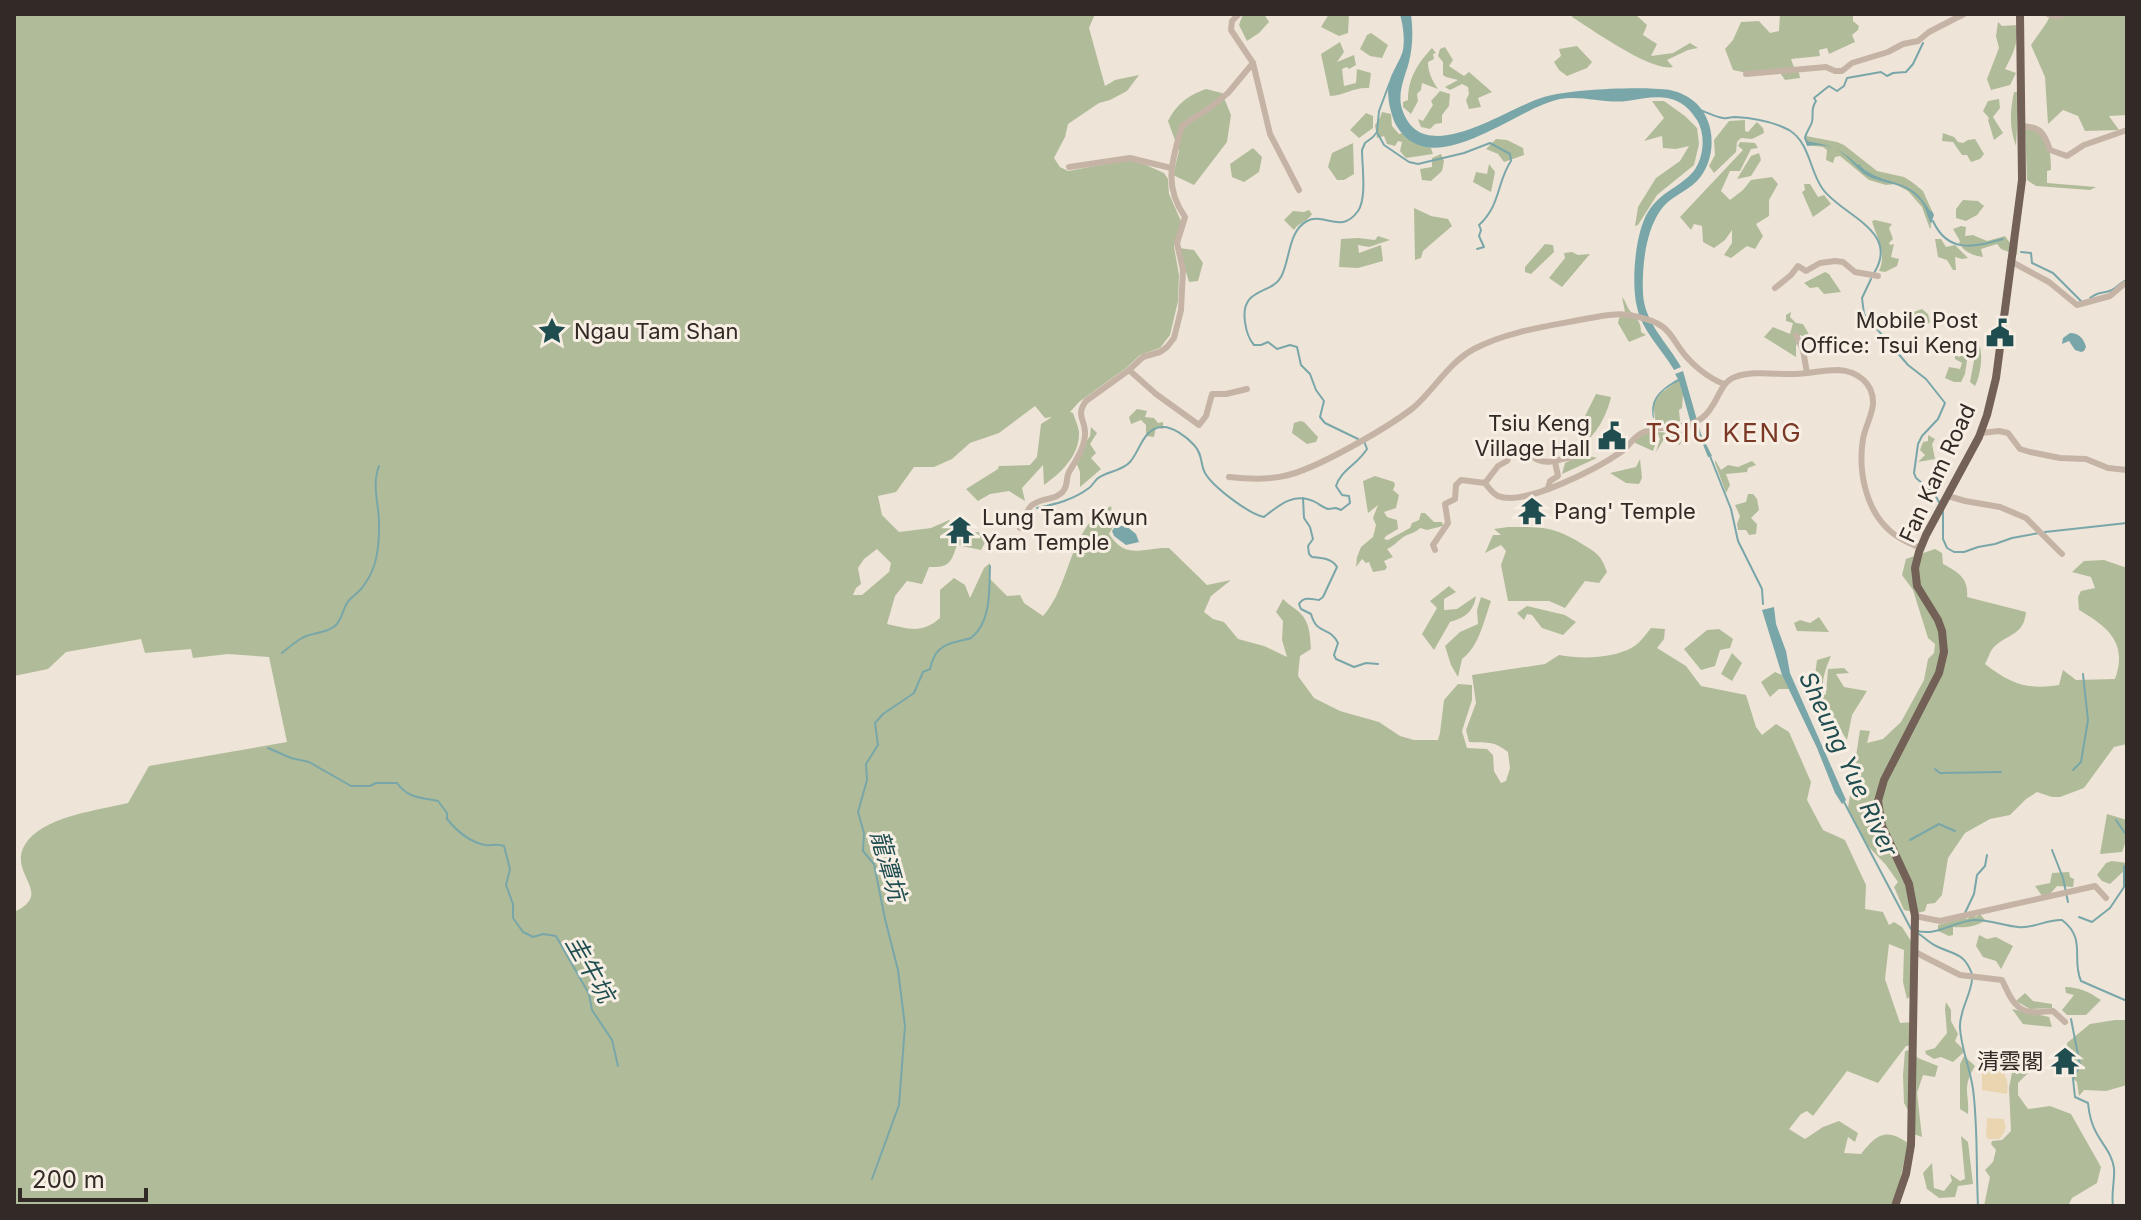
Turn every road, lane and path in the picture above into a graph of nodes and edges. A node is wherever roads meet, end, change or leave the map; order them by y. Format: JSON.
{"nodes":[{"id":1,"x":1239,"y":14,"type":"edge"},
{"id":2,"x":1964,"y":14,"type":"edge"},
{"id":3,"x":2020,"y":14,"type":"edge"},
{"id":4,"x":2048,"y":14,"type":"edge"},
{"id":5,"x":2063,"y":14,"type":"edge"},
{"id":6,"x":1253,"y":63,"type":"junction"},
{"id":7,"x":1746,"y":74,"type":"dead end"},
{"id":8,"x":2022,"y":126,"type":"junction"},
{"id":9,"x":2127,"y":130,"type":"edge"},
{"id":10,"x":1069,"y":167,"type":"dead end"},
{"id":11,"x":1171,"y":168,"type":"junction"},
{"id":12,"x":1299,"y":190,"type":"dead end"},
{"id":13,"x":2010,"y":261,"type":"junction"},
{"id":14,"x":1878,"y":276,"type":"dead end"},
{"id":15,"x":2127,"y":284,"type":"edge"},
{"id":16,"x":1775,"y":288,"type":"dead end"},
{"id":17,"x":1796,"y":335,"type":"dead end"},
{"id":18,"x":1129,"y":370,"type":"junction"},
{"id":19,"x":1807,"y":373,"type":"junction"},
{"id":20,"x":1724,"y":384,"type":"junction"},
{"id":21,"x":1247,"y":389,"type":"dead end"},
{"id":22,"x":1981,"y":433,"type":"junction"},
{"id":23,"x":1573,"y":457,"type":"dead end"},
{"id":24,"x":1555,"y":462,"type":"junction"},
{"id":25,"x":2127,"y":470,"type":"edge"},
{"id":26,"x":1229,"y":477,"type":"dead end"},
{"id":27,"x":1485,"y":483,"type":"junction"},
{"id":28,"x":1548,"y":488,"type":"junction"},
{"id":29,"x":1948,"y":496,"type":"junction"},
{"id":30,"x":1020,"y":528,"type":"dead end"},
{"id":31,"x":1920,"y":548,"type":"junction"},
{"id":32,"x":1435,"y":550,"type":"dead end"},
{"id":33,"x":2062,"y":554,"type":"dead end"},
{"id":34,"x":2106,"y":898,"type":"dead end"},
{"id":35,"x":1915,"y":918,"type":"junction"},
{"id":36,"x":1915,"y":952,"type":"junction"},
{"id":37,"x":2065,"y":1022,"type":"dead end"},
{"id":38,"x":1895,"y":1206,"type":"edge"}],
"edges":[{"from":1,"to":6,"type":"street"},
{"from":2,"to":7,"type":"street"},
{"from":3,"to":8,"type":"main road","name":"Fan Kam Road"},
{"from":4,"to":5,"type":"street"},
{"from":6,"to":11,"type":"street"},
{"from":6,"to":12,"type":"street"},
{"from":8,"to":9,"type":"street"},
{"from":8,"to":13,"type":"main road","name":"Fan Kam Road"},
{"from":10,"to":11,"type":"street"},
{"from":11,"to":18,"type":"street"},
{"from":13,"to":15,"type":"street"},
{"from":13,"to":22,"type":"main road","name":"Fan Kam Road"},
{"from":14,"to":16,"type":"street"},
{"from":17,"to":19,"type":"street"},
{"from":18,"to":21,"type":"street"},
{"from":18,"to":30,"type":"street"},
{"from":19,"to":20,"type":"street"},
{"from":19,"to":31,"type":"street"},
{"from":20,"to":26,"type":"street"},
{"from":20,"to":28,"type":"street"},
{"from":22,"to":25,"type":"street"},
{"from":22,"to":29,"type":"main road","name":"Fan Kam Road"},
{"from":23,"to":24,"type":"street"},
{"from":24,"to":27,"type":"street"},
{"from":24,"to":28,"type":"street"},
{"from":27,"to":28,"type":"street"},
{"from":27,"to":32,"type":"street"},
{"from":29,"to":31,"type":"main road","name":"Fan Kam Road"},
{"from":29,"to":33,"type":"street"},
{"from":31,"to":35,"type":"main road","name":"Fan Kam Road"},
{"from":34,"to":35,"type":"street"},
{"from":35,"to":36,"type":"main road","name":"Fan Kam Road"},
{"from":36,"to":37,"type":"street"},
{"from":36,"to":38,"type":"main road","name":"Fan Kam Road"}]}
